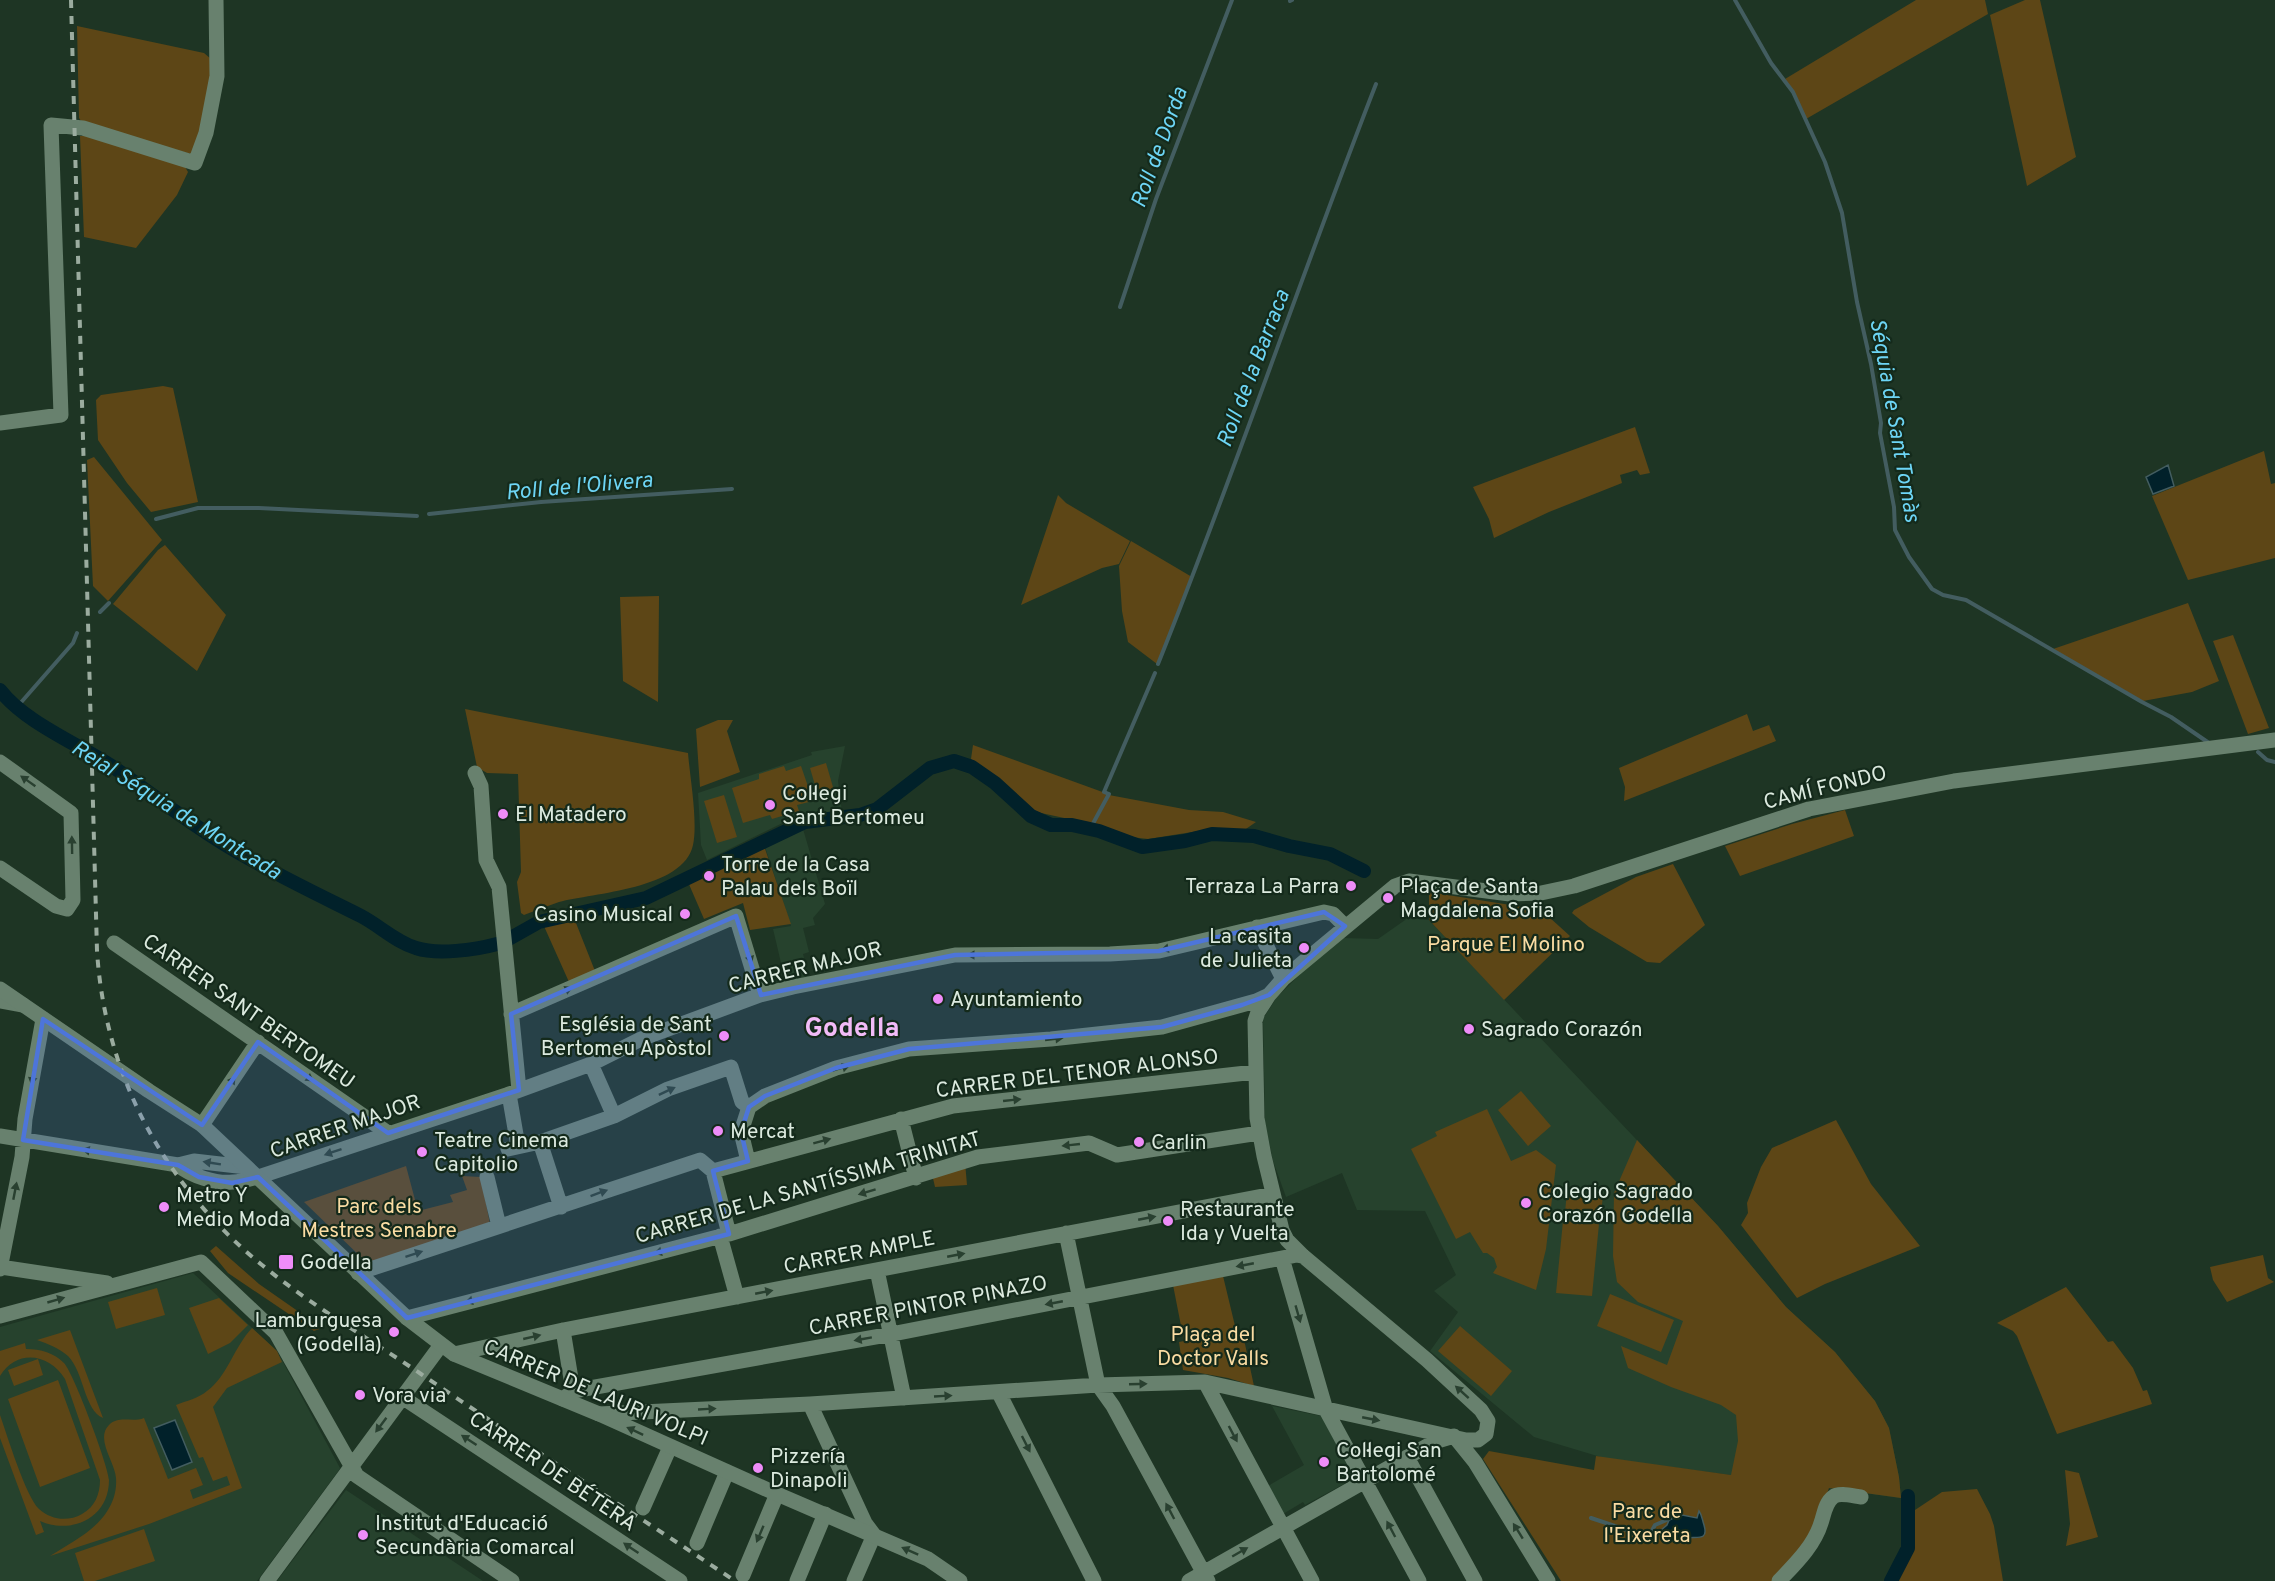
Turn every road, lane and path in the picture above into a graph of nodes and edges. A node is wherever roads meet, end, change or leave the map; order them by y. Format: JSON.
{"nodes":[{"id":1,"x":216,"y":0,"type":"edge"},
{"id":2,"x":0,"y":423,"type":"edge"},
{"id":3,"x":2275,"y":741,"type":"edge"},
{"id":4,"x":0,"y":762,"type":"edge"},
{"id":5,"x":475,"y":773,"type":"dead end"},
{"id":6,"x":0,"y":868,"type":"edge"},
{"id":7,"x":1345,"y":926,"type":"junction"},
{"id":8,"x":1257,"y":927,"type":"junction"},
{"id":9,"x":114,"y":943,"type":"dead end"},
{"id":10,"x":1283,"y":979,"type":"junction"},
{"id":11,"x":0,"y":989,"type":"edge"},
{"id":12,"x":760,"y":995,"type":"junction"},
{"id":13,"x":1269,"y":995,"type":"junction"},
{"id":14,"x":0,"y":1002,"type":"edge"},
{"id":15,"x":23,"y":1005,"type":"junction"},
{"id":16,"x":511,"y":1014,"type":"junction"},
{"id":17,"x":43,"y":1019,"type":"junction"},
{"id":18,"x":258,"y":1042,"type":"junction"},
{"id":19,"x":591,"y":1064,"type":"junction"},
{"id":20,"x":1255,"y":1072,"type":"junction"},
{"id":21,"x":514,"y":1092,"type":"junction"},
{"id":22,"x":749,"y":1107,"type":"junction"},
{"id":23,"x":614,"y":1116,"type":"junction"},
{"id":24,"x":901,"y":1119,"type":"junction"},
{"id":25,"x":202,"y":1125,"type":"junction"},
{"id":26,"x":388,"y":1133,"type":"junction"},
{"id":27,"x":1258,"y":1133,"type":"junction"},
{"id":28,"x":0,"y":1136,"type":"edge"},
{"id":29,"x":23,"y":1140,"type":"junction"},
{"id":30,"x":540,"y":1142,"type":"junction"},
{"id":31,"x":748,"y":1161,"type":"junction"},
{"id":32,"x":252,"y":1172,"type":"junction"},
{"id":33,"x":713,"y":1172,"type":"junction"},
{"id":34,"x":488,"y":1177,"type":"dead end"},
{"id":35,"x":916,"y":1178,"type":"junction"},
{"id":36,"x":1273,"y":1194,"type":"junction"},
{"id":37,"x":561,"y":1207,"type":"junction"},
{"id":38,"x":499,"y":1226,"type":"junction"},
{"id":39,"x":1066,"y":1233,"type":"junction"},
{"id":40,"x":724,"y":1235,"type":"junction"},
{"id":41,"x":1303,"y":1256,"type":"junction"},
{"id":42,"x":1282,"y":1258,"type":"junction"},
{"id":43,"x":0,"y":1268,"type":"edge"},
{"id":44,"x":877,"y":1270,"type":"junction"},
{"id":45,"x":358,"y":1273,"type":"junction"},
{"id":46,"x":112,"y":1284,"type":"junction"},
{"id":47,"x":737,"y":1297,"type":"junction"},
{"id":48,"x":1079,"y":1298,"type":"junction"},
{"id":49,"x":0,"y":1316,"type":"edge"},
{"id":50,"x":407,"y":1318,"type":"junction"},
{"id":51,"x":563,"y":1330,"type":"junction"},
{"id":52,"x":892,"y":1334,"type":"junction"},
{"id":53,"x":441,"y":1345,"type":"junction"},
{"id":54,"x":454,"y":1354,"type":"junction"},
{"id":55,"x":1205,"y":1382,"type":"junction"},
{"id":56,"x":1098,"y":1385,"type":"junction"},
{"id":57,"x":999,"y":1393,"type":"junction"},
{"id":58,"x":568,"y":1395,"type":"junction"},
{"id":59,"x":402,"y":1396,"type":"junction"},
{"id":60,"x":904,"y":1398,"type":"junction"},
{"id":61,"x":810,"y":1404,"type":"junction"},
{"id":62,"x":1326,"y":1410,"type":"junction"},
{"id":63,"x":599,"y":1414,"type":"junction"},
{"id":64,"x":1454,"y":1436,"type":"junction"},
{"id":65,"x":670,"y":1447,"type":"junction"},
{"id":66,"x":1407,"y":1457,"type":"junction"},
{"id":67,"x":350,"y":1466,"type":"junction"},
{"id":68,"x":727,"y":1472,"type":"junction"},
{"id":69,"x":1365,"y":1480,"type":"junction"},
{"id":70,"x":777,"y":1494,"type":"junction"},
{"id":71,"x":1861,"y":1497,"type":"dead end"},
{"id":72,"x":643,"y":1508,"type":"dead end"},
{"id":73,"x":825,"y":1514,"type":"junction"},
{"id":74,"x":1282,"y":1527,"type":"junction"},
{"id":75,"x":874,"y":1535,"type":"junction"},
{"id":76,"x":697,"y":1543,"type":"dead end"},
{"id":77,"x":743,"y":1575,"type":"dead end"},
{"id":78,"x":1206,"y":1577,"type":"edge"},
{"id":79,"x":267,"y":1581,"type":"edge"},
{"id":80,"x":512,"y":1581,"type":"edge"},
{"id":81,"x":680,"y":1581,"type":"edge"},
{"id":82,"x":797,"y":1581,"type":"edge"},
{"id":83,"x":854,"y":1581,"type":"edge"},
{"id":84,"x":960,"y":1581,"type":"edge"},
{"id":85,"x":1094,"y":1581,"type":"edge"},
{"id":86,"x":1189,"y":1581,"type":"edge"},
{"id":87,"x":1312,"y":1581,"type":"edge"},
{"id":88,"x":1419,"y":1581,"type":"edge"},
{"id":89,"x":1475,"y":1581,"type":"edge"},
{"id":90,"x":1548,"y":1581,"type":"edge"},
{"id":91,"x":1779,"y":1581,"type":"edge"}],
"edges":[{"from":1,"to":2,"type":"street"},
{"from":3,"to":7,"type":"street","name":"CAMÍ FONDO"},
{"from":6,"to":4,"type":"street","one_way":true},
{"from":5,"to":16,"type":"street"},
{"from":7,"to":8,"type":"street","name":"CARRER MAJOR"},
{"from":7,"to":10,"type":"street"},
{"from":8,"to":10,"type":"street"},
{"from":8,"to":12,"type":"street","name":"CARRER MAJOR","one_way":true},
{"from":9,"to":18,"type":"street","name":"CARRER SANT BERTOMEU"},
{"from":10,"to":13,"type":"street"},
{"from":11,"to":15,"type":"street","name":"CARRER DE LAURI VOLPI"},
{"from":16,"to":12,"type":"street","one_way":true},
{"from":12,"to":19,"type":"street","name":"CARRER MAJOR"},
{"from":13,"to":20,"type":"street"},
{"from":22,"to":13,"type":"street","one_way":true},
{"from":14,"to":15,"type":"street"},
{"from":15,"to":17,"type":"street","name":"CARRER DE LAURI VOLPI"},
{"from":16,"to":21,"type":"street"},
{"from":17,"to":25,"type":"street","name":"CARRER DE LAURI VOLPI"},
{"from":17,"to":29,"type":"street","one_way":true},
{"from":25,"to":18,"type":"street","one_way":true},
{"from":18,"to":26,"type":"street","name":"CARRER SANT BERTOMEU","one_way":true},
{"from":19,"to":21,"type":"street","name":"CARRER MAJOR"},
{"from":19,"to":23,"type":"street"},
{"from":24,"to":20,"type":"street","name":"CARRER DEL TENOR ALONSO","one_way":true},
{"from":20,"to":27,"type":"street"},
{"from":21,"to":26,"type":"street","name":"CARRER MAJOR"},
{"from":21,"to":30,"type":"street"},
{"from":23,"to":22,"type":"street","one_way":true},
{"from":22,"to":31,"type":"street"},
{"from":23,"to":30,"type":"street"},
{"from":31,"to":24,"type":"street","name":"CARRER DEL TENOR ALONSO","one_way":true},
{"from":24,"to":35,"type":"street"},
{"from":25,"to":32,"type":"street","name":"CARRER DE LAURI VOLPI"},
{"from":26,"to":32,"type":"street","name":"CARRER MAJOR","one_way":true},
{"from":27,"to":35,"type":"street","name":"CARRER DE LA SANTÍSSIMA TRINITAT","one_way":true},
{"from":27,"to":36,"type":"street"},
{"from":28,"to":29,"type":"street"},
{"from":32,"to":29,"type":"street","one_way":true},
{"from":43,"to":29,"type":"street","one_way":true},
{"from":30,"to":37,"type":"street"},
{"from":31,"to":33,"type":"street","name":"CARRER DEL TENOR ALONSO"},
{"from":32,"to":45,"type":"street","name":"CARRER DE LAURI VOLPI"},
{"from":37,"to":33,"type":"street","one_way":true},
{"from":33,"to":40,"type":"street"},
{"from":34,"to":38,"type":"street"},
{"from":35,"to":40,"type":"street","name":"CARRER DE LA SANTÍSSIMA TRINITAT","one_way":true},
{"from":39,"to":36,"type":"street","name":"CARRER AMPLE","one_way":true},
{"from":36,"to":41,"type":"street"},
{"from":37,"to":38,"type":"street"},
{"from":45,"to":38,"type":"street","one_way":true},
{"from":44,"to":39,"type":"street","name":"CARRER AMPLE","one_way":true},
{"from":39,"to":48,"type":"street"},
{"from":40,"to":47,"type":"street"},
{"from":40,"to":50,"type":"street","name":"CARRER DE LA SANTÍSSIMA TRINITAT","one_way":true},
{"from":41,"to":42,"type":"street","name":"CARRER PINTOR PINAZO"},
{"from":64,"to":41,"type":"street","one_way":true},
{"from":42,"to":48,"type":"street","name":"CARRER PINTOR PINAZO","one_way":true},
{"from":42,"to":62,"type":"street","one_way":true},
{"from":43,"to":46,"type":"street"},
{"from":47,"to":44,"type":"street","name":"CARRER AMPLE","one_way":true},
{"from":44,"to":52,"type":"street"},
{"from":45,"to":50,"type":"street","name":"CARRER DE LAURI VOLPI"},
{"from":49,"to":46,"type":"street","one_way":true},
{"from":46,"to":67,"type":"street"},
{"from":47,"to":51,"type":"street","name":"CARRER AMPLE"},
{"from":48,"to":52,"type":"street","name":"CARRER PINTOR PINAZO","one_way":true},
{"from":48,"to":56,"type":"street"},
{"from":50,"to":53,"type":"street","name":"CARRER DE LAURI VOLPI"},
{"from":54,"to":51,"type":"street","name":"CARRER AMPLE","one_way":true},
{"from":51,"to":58,"type":"street"},
{"from":52,"to":58,"type":"street","name":"CARRER PINTOR PINAZO","one_way":true},
{"from":52,"to":60,"type":"street"},
{"from":53,"to":54,"type":"street","name":"CARRER DE LAURI VOLPI"},
{"from":53,"to":59,"type":"street"},
{"from":54,"to":58,"type":"street","name":"CARRER DE LAURI VOLPI"},
{"from":56,"to":55,"type":"street","one_way":true},
{"from":55,"to":62,"type":"street"},
{"from":55,"to":74,"type":"street","one_way":true},
{"from":56,"to":57,"type":"street"},
{"from":78,"to":56,"type":"street","one_way":true},
{"from":60,"to":57,"type":"street","one_way":true},
{"from":57,"to":85,"type":"street","one_way":true},
{"from":58,"to":63,"type":"street","name":"CARRER DE LAURI VOLPI"},
{"from":59,"to":67,"type":"street","one_way":true},
{"from":81,"to":59,"type":"street","name":"CARRER DE BÉTERA","one_way":true},
{"from":60,"to":61,"type":"street"},
{"from":63,"to":61,"type":"street","one_way":true},
{"from":61,"to":75,"type":"street"},
{"from":62,"to":64,"type":"street","one_way":true},
{"from":62,"to":69,"type":"street"},
{"from":65,"to":63,"type":"street","name":"CARRER DE LAURI VOLPI","one_way":true},
{"from":64,"to":66,"type":"street"},
{"from":90,"to":64,"type":"street","one_way":true},
{"from":65,"to":68,"type":"street","name":"CARRER DE LAURI VOLPI"},
{"from":65,"to":72,"type":"street"},
{"from":66,"to":69,"type":"street"},
{"from":66,"to":89,"type":"street"},
{"from":67,"to":79,"type":"street"},
{"from":67,"to":80,"type":"street"},
{"from":68,"to":70,"type":"street","name":"CARRER DE LAURI VOLPI"},
{"from":68,"to":76,"type":"street"},
{"from":69,"to":74,"type":"street"},
{"from":88,"to":69,"type":"street","one_way":true},
{"from":70,"to":73,"type":"street","name":"CARRER DE LAURI VOLPI"},
{"from":70,"to":77,"type":"street","one_way":true},
{"from":71,"to":91,"type":"street"},
{"from":73,"to":75,"type":"street","name":"CARRER DE LAURI VOLPI"},
{"from":73,"to":82,"type":"street"},
{"from":78,"to":74,"type":"street","one_way":true},
{"from":74,"to":87,"type":"street"},
{"from":75,"to":83,"type":"street"},
{"from":84,"to":75,"type":"street","name":"CARRER DE LAURI VOLPI","one_way":true},
{"from":78,"to":86,"type":"street"}]}
